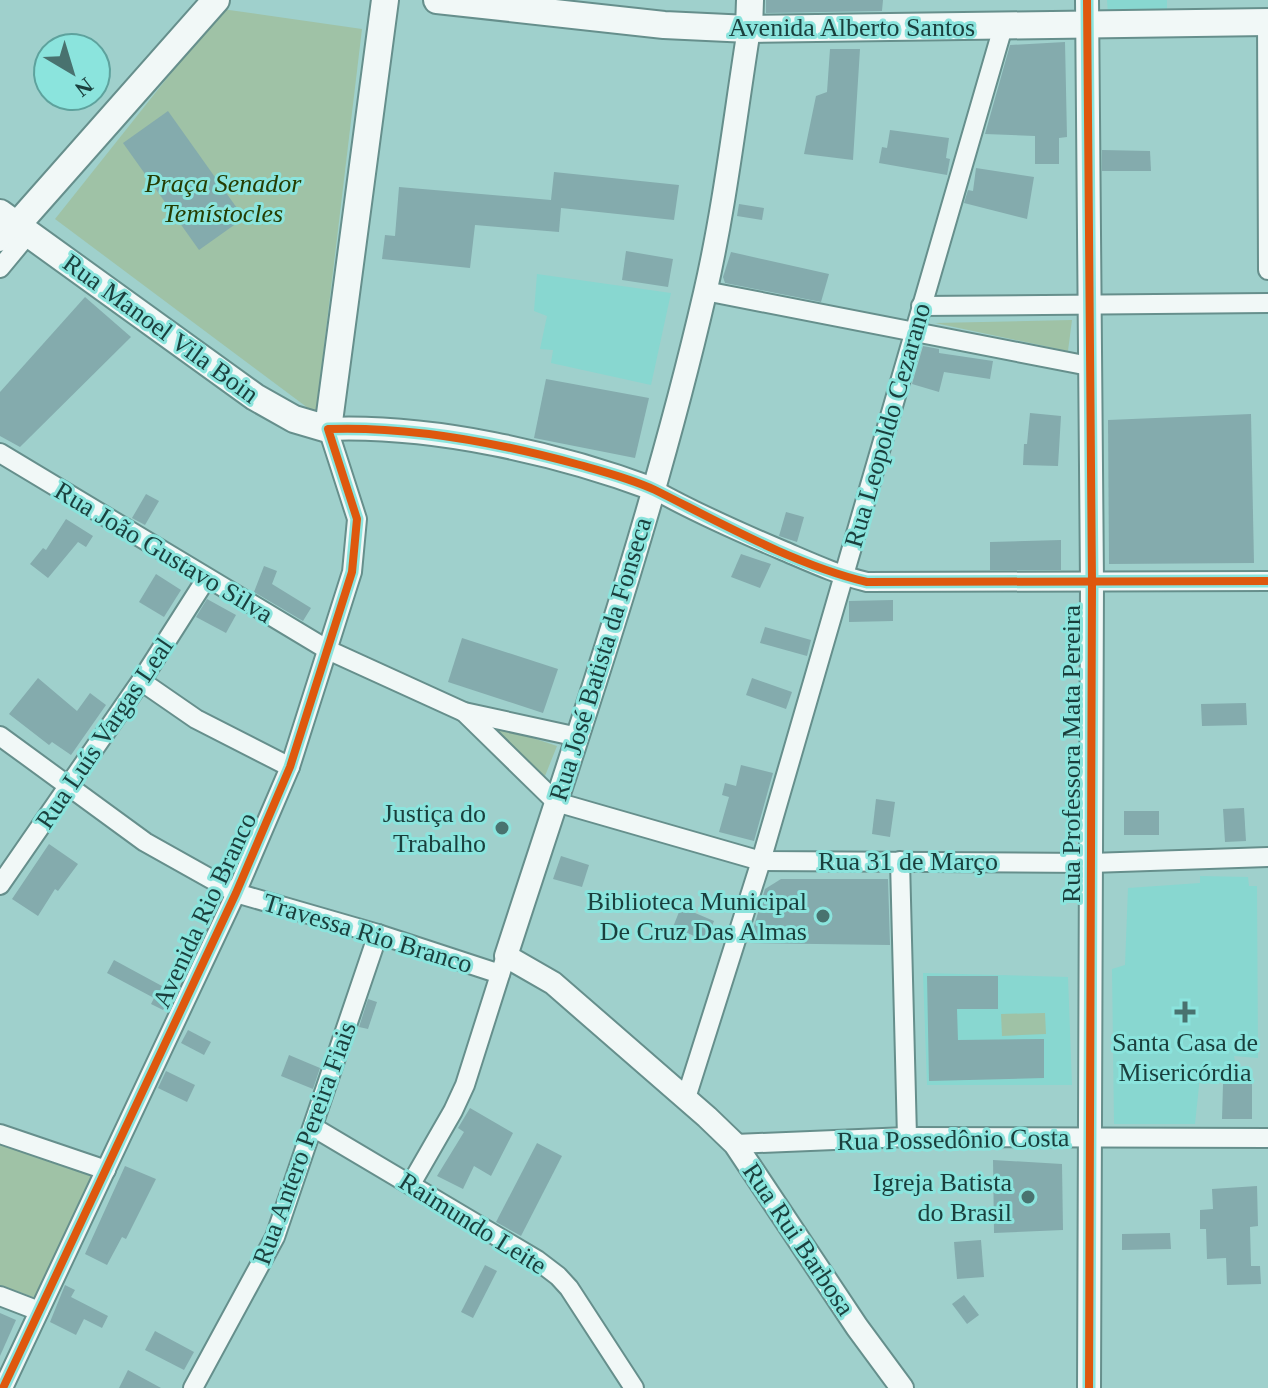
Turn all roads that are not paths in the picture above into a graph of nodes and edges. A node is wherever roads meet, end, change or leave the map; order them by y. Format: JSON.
{"nodes":[{"id":1,"x":385,"y":0,"type":"edge"},
{"id":2,"x":437,"y":0,"type":"edge"},
{"id":3,"x":750,"y":0,"type":"edge"},
{"id":4,"x":204,"y":4,"type":"edge"},
{"id":5,"x":1087,"y":12,"type":"edge"},
{"id":6,"x":1268,"y":22,"type":"edge"},
{"id":7,"x":1003,"y":27,"type":"junction"},
{"id":8,"x":749,"y":29,"type":"junction"},
{"id":9,"x":11,"y":228,"type":"edge"},
{"id":10,"x":0,"y":268,"type":"edge"},
{"id":11,"x":1268,"y":270,"type":"edge"},
{"id":12,"x":705,"y":291,"type":"junction"},
{"id":13,"x":1268,"y":303,"type":"edge"},
{"id":14,"x":1091,"y":305,"type":"junction"},
{"id":15,"x":921,"y":306,"type":"junction"},
{"id":16,"x":914,"y":330,"type":"junction"},
{"id":17,"x":1089,"y":366,"type":"junction"},
{"id":18,"x":328,"y":429,"type":"junction"},
{"id":19,"x":0,"y":453,"type":"edge"},
{"id":20,"x":653,"y":489,"type":"junction"},
{"id":21,"x":843,"y":576,"type":"junction"},
{"id":22,"x":206,"y":579,"type":"junction"},
{"id":23,"x":1268,"y":581,"type":"edge"},
{"id":24,"x":1092,"y":583,"type":"junction"},
{"id":25,"x":328,"y":650,"type":"junction"},
{"id":26,"x":141,"y":681,"type":"junction"},
{"id":27,"x":464,"y":712,"type":"junction"},
{"id":28,"x":0,"y":736,"type":"edge"},
{"id":29,"x":578,"y":737,"type":"junction"},
{"id":30,"x":290,"y":767,"type":"junction"},
{"id":31,"x":68,"y":788,"type":"junction"},
{"id":32,"x":556,"y":802,"type":"junction"},
{"id":33,"x":1268,"y":857,"type":"edge"},
{"id":34,"x":761,"y":861,"type":"junction"},
{"id":35,"x":900,"y":861,"type":"junction"},
{"id":36,"x":1091,"y":863,"type":"junction"},
{"id":37,"x":0,"y":885,"type":"edge"},
{"id":38,"x":236,"y":893,"type":"junction"},
{"id":39,"x":378,"y":934,"type":"junction"},
{"id":40,"x":503,"y":965,"type":"junction"},
{"id":41,"x":686,"y":1098,"type":"junction"},
{"id":42,"x":313,"y":1127,"type":"junction"},
{"id":43,"x":0,"y":1134,"type":"edge"},
{"id":44,"x":907,"y":1137,"type":"junction"},
{"id":45,"x":1089,"y":1138,"type":"junction"},
{"id":46,"x":1268,"y":1138,"type":"edge"},
{"id":47,"x":735,"y":1144,"type":"junction"},
{"id":48,"x":106,"y":1170,"type":"junction"},
{"id":49,"x":411,"y":1184,"type":"junction"},
{"id":50,"x":0,"y":1296,"type":"edge"},
{"id":51,"x":39,"y":1311,"type":"junction"},
{"id":52,"x":3,"y":1388,"type":"edge"},
{"id":53,"x":193,"y":1388,"type":"edge"},
{"id":54,"x":634,"y":1388,"type":"edge"},
{"id":55,"x":902,"y":1388,"type":"edge"},
{"id":56,"x":1089,"y":1388,"type":"edge"}],
"edges":[{"from":1,"to":18,"type":"main road"},
{"from":2,"to":8,"type":"main road","name":"Avenida Alberto Santos"},
{"from":3,"to":8,"type":"main road"},
{"from":4,"to":9,"type":"main road"},
{"from":5,"to":6,"type":"main road","name":"Avenida Alberto Santos"},
{"from":5,"to":7,"type":"main road","name":"Avenida Alberto Santos"},
{"from":5,"to":14,"type":"street","name":"Rua Professora Mata Pereira"},
{"from":6,"to":11,"type":"street"},
{"from":7,"to":8,"type":"main road","name":"Avenida Alberto Santos"},
{"from":7,"to":15,"type":"street","name":"Rua Leopoldo Cezarano"},
{"from":8,"to":12,"type":"street","name":"Rua José Batista da Fonseca"},
{"from":9,"to":10,"type":"street"},
{"from":9,"to":18,"type":"main road","name":"Rua Manoel Vila Boin"},
{"from":12,"to":16,"type":"street"},
{"from":12,"to":20,"type":"street","name":"Rua José Batista da Fonseca"},
{"from":13,"to":14,"type":"street"},
{"from":14,"to":15,"type":"street"},
{"from":14,"to":17,"type":"street","name":"Rua Professora Mata Pereira"},
{"from":15,"to":16,"type":"street","name":"Rua Leopoldo Cezarano"},
{"from":16,"to":17,"type":"street"},
{"from":16,"to":21,"type":"street","name":"Rua Leopoldo Cezarano"},
{"from":17,"to":24,"type":"street","name":"Rua Professora Mata Pereira"},
{"from":18,"to":20,"type":"street"},
{"from":18,"to":25,"type":"street","name":"Avenida Rio Branco"},
{"from":19,"to":22,"type":"street","name":"Rua João Gustavo Silva"},
{"from":20,"to":21,"type":"street"},
{"from":20,"to":29,"type":"street","name":"Rua José Batista da Fonseca"},
{"from":21,"to":24,"type":"street"},
{"from":21,"to":34,"type":"street","name":"Rua Leopoldo Cezarano"},
{"from":22,"to":25,"type":"street","name":"Rua João Gustavo Silva"},
{"from":22,"to":26,"type":"street","name":"Rua Luís Vargas Leal"},
{"from":23,"to":24,"type":"street"},
{"from":24,"to":36,"type":"street","name":"Rua Professora Mata Pereira"},
{"from":25,"to":27,"type":"street","name":"Rua João Gustavo Silva"},
{"from":25,"to":30,"type":"street","name":"Avenida Rio Branco"},
{"from":26,"to":30,"type":"street"},
{"from":26,"to":31,"type":"street","name":"Rua Luís Vargas Leal"},
{"from":27,"to":29,"type":"street"},
{"from":27,"to":32,"type":"street"},
{"from":28,"to":31,"type":"street","name":"Travessa Rio Branco"},
{"from":29,"to":32,"type":"street","name":"Rua José Batista da Fonseca"},
{"from":30,"to":38,"type":"street","name":"Avenida Rio Branco"},
{"from":31,"to":37,"type":"street","name":"Rua Luís Vargas Leal"},
{"from":31,"to":38,"type":"street","name":"Travessa Rio Branco"},
{"from":32,"to":34,"type":"street","name":"Rua 31 de Março"},
{"from":32,"to":40,"type":"street","name":"Rua José Batista da Fonseca"},
{"from":33,"to":36,"type":"street","name":"Rua 31 de Março"},
{"from":34,"to":35,"type":"street","name":"Rua 31 de Março"},
{"from":34,"to":41,"type":"street","name":"Rua Leopoldo Cezarano"},
{"from":35,"to":36,"type":"street","name":"Rua 31 de Março"},
{"from":35,"to":44,"type":"street"},
{"from":36,"to":45,"type":"street","name":"Rua Professora Mata Pereira"},
{"from":38,"to":39,"type":"street","name":"Travessa Rio Branco"},
{"from":38,"to":48,"type":"street","name":"Avenida Rio Branco"},
{"from":39,"to":40,"type":"street","name":"Travessa Rio Branco"},
{"from":39,"to":42,"type":"street","name":"Rua Antero Pereira Fiais"},
{"from":40,"to":41,"type":"street","name":"Rua Rui Barbosa"},
{"from":40,"to":49,"type":"street"},
{"from":41,"to":47,"type":"street","name":"Rua Rui Barbosa"},
{"from":42,"to":49,"type":"street","name":"Raimundo Leite"},
{"from":42,"to":53,"type":"street","name":"Rua Antero Pereira Fiais"},
{"from":43,"to":48,"type":"street"},
{"from":44,"to":45,"type":"street","name":"Rua Possedônio Costa"},
{"from":44,"to":47,"type":"street","name":"Rua Possedônio Costa"},
{"from":45,"to":46,"type":"street","name":"Rua Possedônio Costa"},
{"from":45,"to":56,"type":"street","name":"Rua Professora Mata Pereira"},
{"from":47,"to":55,"type":"street","name":"Rua Rui Barbosa"},
{"from":48,"to":51,"type":"street","name":"Avenida Rio Branco"},
{"from":49,"to":54,"type":"street","name":"Raimundo Leite"},
{"from":50,"to":51,"type":"street"},
{"from":51,"to":52,"type":"street","name":"Avenida Rio Branco"}]}
